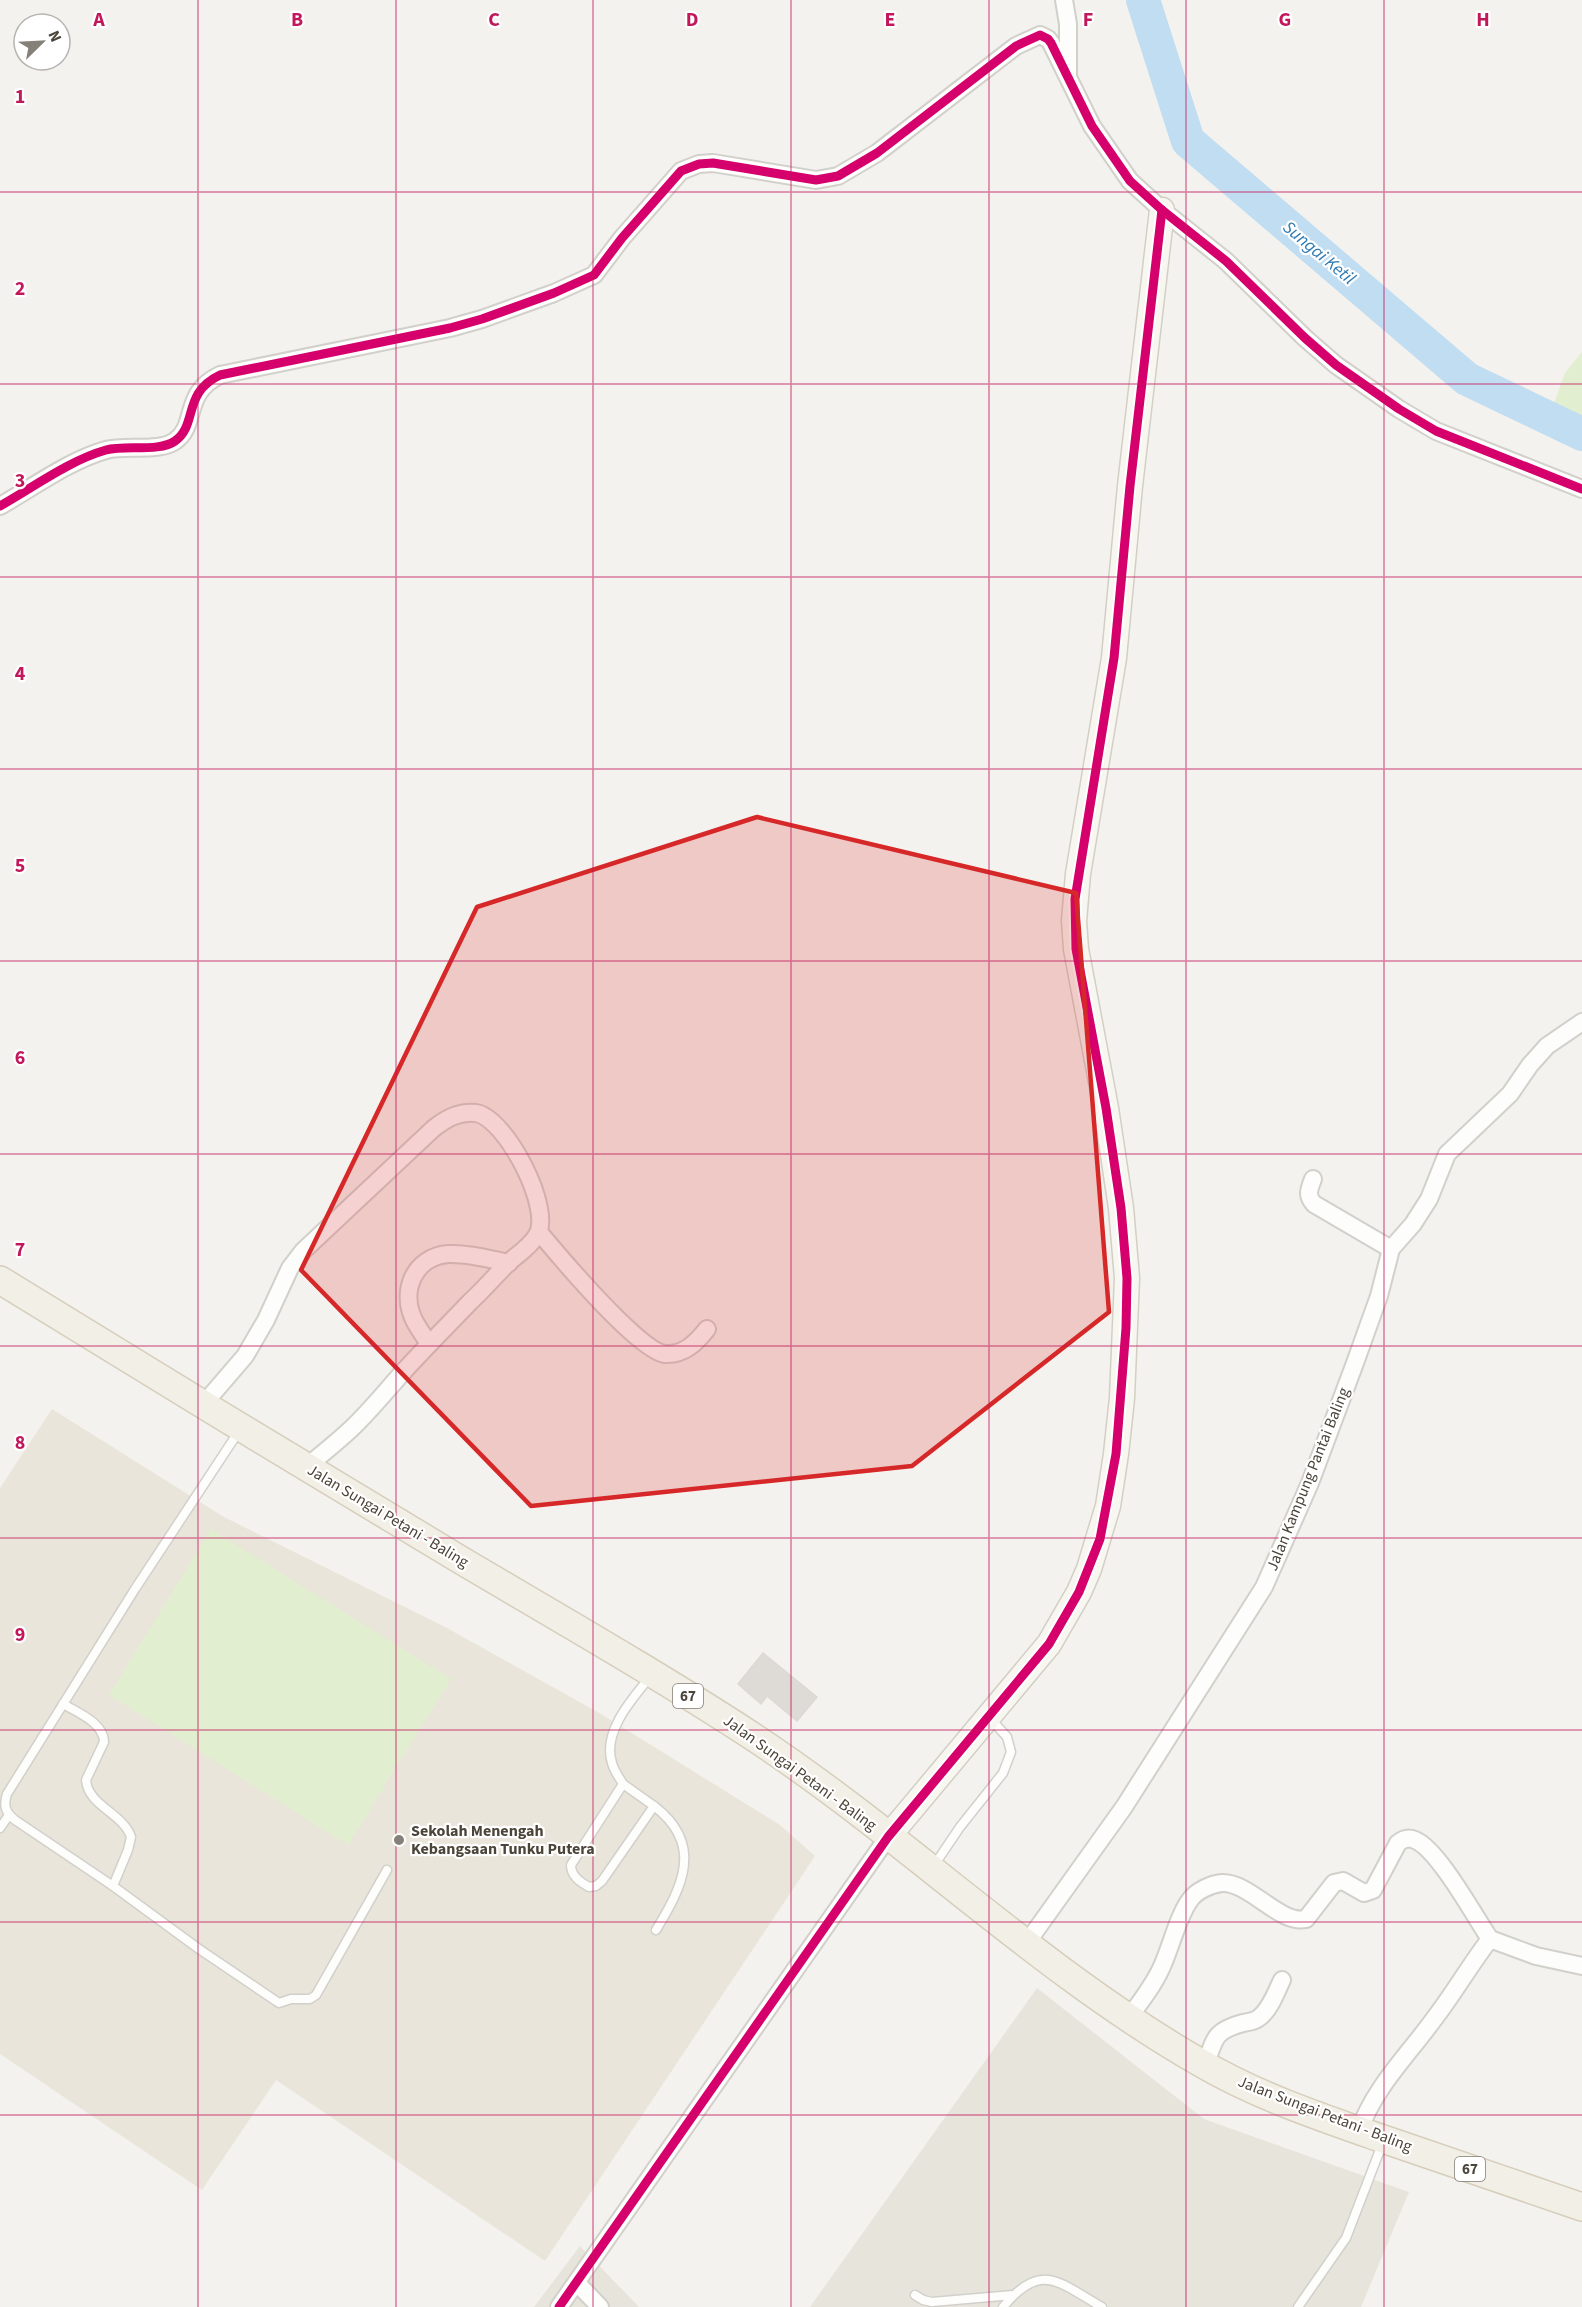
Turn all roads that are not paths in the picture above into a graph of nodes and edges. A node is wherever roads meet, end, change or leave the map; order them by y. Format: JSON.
{"nodes":[{"id":1,"x":1064,"y":0,"type":"edge"},
{"id":2,"x":1068,"y":76,"type":"junction"},
{"id":3,"x":1162,"y":210,"type":"junction"},
{"id":4,"x":1582,"y":489,"type":"edge"},
{"id":5,"x":0,"y":506,"type":"edge"},
{"id":6,"x":1582,"y":1022,"type":"edge"},
{"id":7,"x":1313,"y":1179,"type":"dead end"},
{"id":8,"x":539,"y":1233,"type":"junction"},
{"id":9,"x":1391,"y":1249,"type":"junction"},
{"id":10,"x":509,"y":1263,"type":"junction"},
{"id":11,"x":0,"y":1280,"type":"edge"},
{"id":12,"x":707,"y":1329,"type":"dead end"},
{"id":13,"x":429,"y":1344,"type":"junction"},
{"id":14,"x":202,"y":1406,"type":"junction"},
{"id":15,"x":241,"y":1428,"type":"junction"},
{"id":16,"x":306,"y":1467,"type":"junction"},
{"id":17,"x":652,"y":1674,"type":"junction"},
{"id":18,"x":63,"y":1704,"type":"junction"},
{"id":19,"x":989,"y":1717,"type":"junction"},
{"id":20,"x":623,"y":1784,"type":"junction"},
{"id":21,"x":3,"y":1792,"type":"edge"},
{"id":22,"x":654,"y":1806,"type":"junction"},
{"id":23,"x":9,"y":1815,"type":"junction"},
{"id":24,"x":0,"y":1827,"type":"edge"},
{"id":25,"x":888,"y":1837,"type":"junction"},
{"id":26,"x":387,"y":1870,"type":"dead end"},
{"id":27,"x":931,"y":1870,"type":"junction"},
{"id":28,"x":113,"y":1886,"type":"junction"},
{"id":29,"x":656,"y":1930,"type":"dead end"},
{"id":30,"x":1490,"y":1939,"type":"junction"},
{"id":31,"x":1026,"y":1944,"type":"junction"},
{"id":32,"x":1582,"y":1966,"type":"edge"},
{"id":33,"x":1282,"y":1980,"type":"dead end"},
{"id":34,"x":1128,"y":2019,"type":"junction"},
{"id":35,"x":1205,"y":2066,"type":"junction"},
{"id":36,"x":1359,"y":2131,"type":"junction"},
{"id":37,"x":1384,"y":2139,"type":"junction"},
{"id":38,"x":1582,"y":2207,"type":"edge"},
{"id":39,"x":577,"y":2283,"type":"junction"},
{"id":40,"x":915,"y":2295,"type":"dead end"},
{"id":41,"x":1013,"y":2295,"type":"junction"},
{"id":42,"x":559,"y":2307,"type":"edge"},
{"id":43,"x":600,"y":2307,"type":"edge"},
{"id":44,"x":1003,"y":2307,"type":"edge"},
{"id":45,"x":1102,"y":2307,"type":"edge"},
{"id":46,"x":1298,"y":2307,"type":"edge"}],
"edges":[{"from":1,"to":2,"type":"street"},
{"from":2,"to":3,"type":"street"},
{"from":2,"to":5,"type":"street"},
{"from":3,"to":4,"type":"street"},
{"from":3,"to":19,"type":"street"},
{"from":6,"to":9,"type":"street","name":"Jalan Kampung Pantai Baling"},
{"from":7,"to":9,"type":"street"},
{"from":8,"to":10,"type":"street"},
{"from":8,"to":12,"type":"street"},
{"from":8,"to":14,"type":"street"},
{"from":9,"to":31,"type":"street","name":"Jalan Kampung Pantai Baling"},
{"from":10,"to":13,"type":"street"},
{"from":10,"to":13,"type":"street"},
{"from":11,"to":14,"type":"main road","name":"Jalan Sungai Petani - Baling","number":"67"},
{"from":13,"to":16,"type":"street"},
{"from":14,"to":15,"type":"main road","name":"Jalan Sungai Petani - Baling","number":"67"},
{"from":15,"to":16,"type":"main road","name":"Jalan Sungai Petani - Baling","number":"67"},
{"from":15,"to":18,"type":"lane"},
{"from":16,"to":17,"type":"main road","name":"Jalan Sungai Petani - Baling","number":"67"},
{"from":17,"to":20,"type":"lane"},
{"from":17,"to":25,"type":"main road","name":"Jalan Sungai Petani - Baling","number":"67"},
{"from":18,"to":21,"type":"lane"},
{"from":18,"to":28,"type":"lane"},
{"from":19,"to":25,"type":"street"},
{"from":19,"to":27,"type":"lane"},
{"from":20,"to":22,"type":"lane"},
{"from":20,"to":22,"type":"lane"},
{"from":21,"to":23,"type":"lane"},
{"from":22,"to":29,"type":"lane"},
{"from":23,"to":24,"type":"lane"},
{"from":23,"to":28,"type":"lane"},
{"from":25,"to":27,"type":"main road","name":"Jalan Sungai Petani - Baling","number":"67"},
{"from":25,"to":39,"type":"street"},
{"from":26,"to":28,"type":"lane"},
{"from":27,"to":31,"type":"main road","name":"Jalan Sungai Petani - Baling","number":"67"},
{"from":30,"to":32,"type":"street"},
{"from":30,"to":34,"type":"street"},
{"from":30,"to":36,"type":"street"},
{"from":31,"to":34,"type":"main road","name":"Jalan Sungai Petani - Baling","number":"67"},
{"from":33,"to":35,"type":"street"},
{"from":34,"to":35,"type":"main road","name":"Jalan Sungai Petani - Baling","number":"67"},
{"from":35,"to":36,"type":"main road","name":"Jalan Sungai Petani - Baling","number":"67"},
{"from":36,"to":37,"type":"main road","name":"Jalan Sungai Petani - Baling","number":"67"},
{"from":37,"to":38,"type":"main road","name":"Jalan Sungai Petani - Baling","number":"67"},
{"from":37,"to":46,"type":"lane"},
{"from":39,"to":42,"type":"street"},
{"from":39,"to":43,"type":"street"},
{"from":40,"to":41,"type":"lane"},
{"from":41,"to":44,"type":"lane"},
{"from":41,"to":45,"type":"lane"}]}
